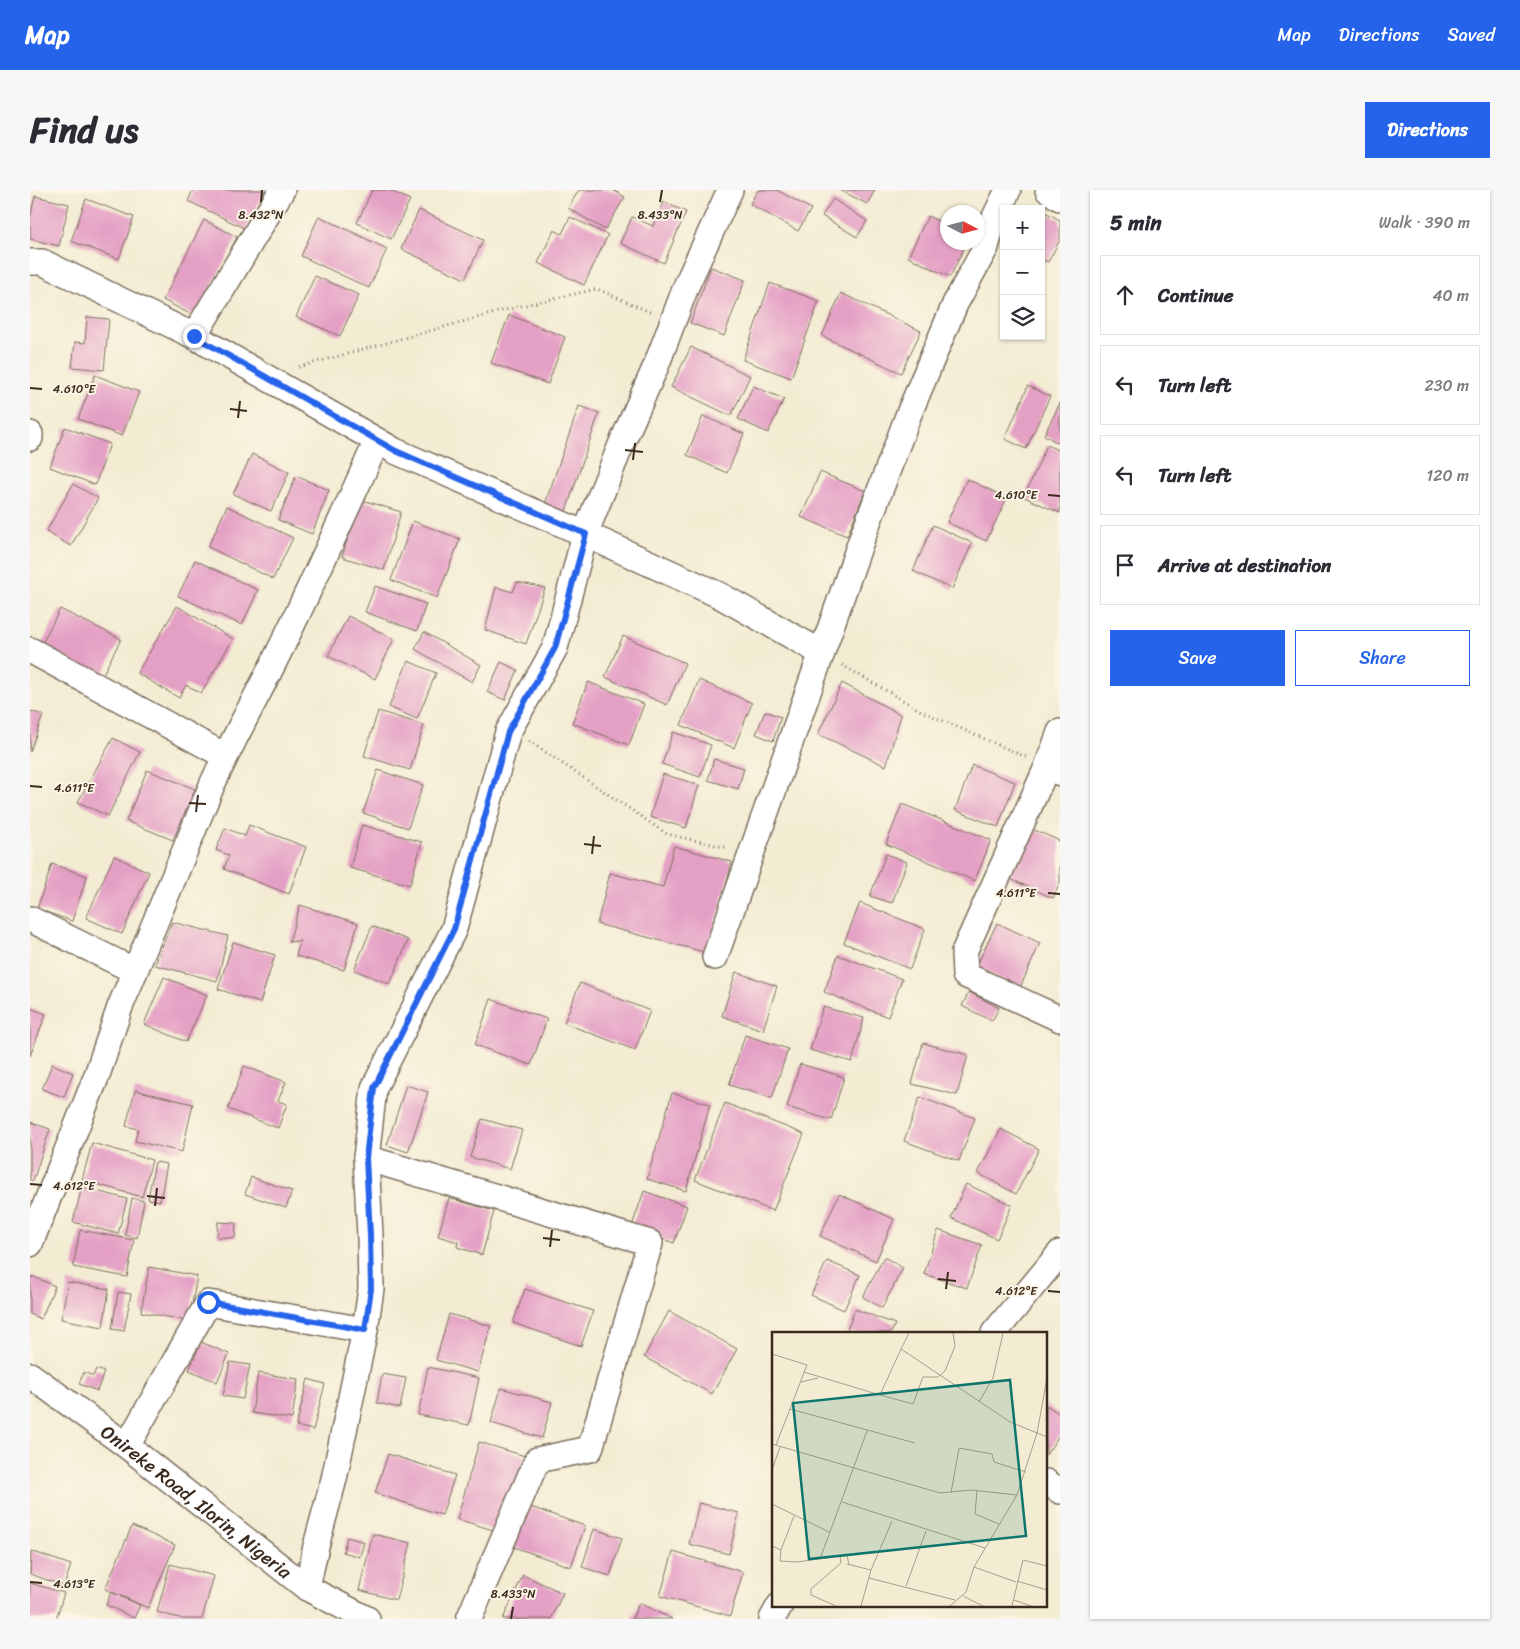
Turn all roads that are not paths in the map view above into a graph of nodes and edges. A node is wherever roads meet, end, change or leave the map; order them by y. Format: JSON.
{"nodes":[{"id":1,"x":282,"y":190,"type":"edge"},
{"id":2,"x":730,"y":190,"type":"edge"},
{"id":3,"x":1008,"y":190,"type":"edge"},
{"id":4,"x":1048,"y":190,"type":"edge"},
{"id":5,"x":1060,"y":198,"type":"edge"},
{"id":6,"x":30,"y":262,"type":"edge"},
{"id":7,"x":194,"y":336,"type":"junction"},
{"id":8,"x":30,"y":434,"type":"edge"},
{"id":9,"x":30,"y":438,"type":"edge"},
{"id":10,"x":377,"y":441,"type":"junction"},
{"id":11,"x":586,"y":534,"type":"junction"},
{"id":12,"x":30,"y":650,"type":"edge"},
{"id":13,"x":822,"y":653,"type":"junction"},
{"id":14,"x":1060,"y":732,"type":"edge"},
{"id":15,"x":225,"y":756,"type":"junction"},
{"id":16,"x":1054,"y":770,"type":"edge"},
{"id":17,"x":30,"y":919,"type":"edge"},
{"id":18,"x":715,"y":957,"type":"dead end"},
{"id":19,"x":134,"y":971,"type":"junction"},
{"id":20,"x":1060,"y":1020,"type":"edge"},
{"id":21,"x":366,"y":1158,"type":"junction"},
{"id":22,"x":30,"y":1244,"type":"edge"},
{"id":23,"x":1060,"y":1253,"type":"edge"},
{"id":24,"x":365,"y":1330,"type":"junction"},
{"id":25,"x":995,"y":1332,"type":"edge"},
{"id":26,"x":30,"y":1375,"type":"edge"},
{"id":27,"x":127,"y":1446,"type":"junction"},
{"id":28,"x":1048,"y":1483,"type":"edge"},
{"id":29,"x":1060,"y":1491,"type":"edge"},
{"id":30,"x":307,"y":1588,"type":"junction"},
{"id":31,"x":779,"y":1606,"type":"edge"},
{"id":32,"x":367,"y":1619,"type":"edge"},
{"id":33,"x":469,"y":1619,"type":"edge"},
{"id":34,"x":772,"y":1619,"type":"edge"}],
"edges":[{"from":1,"to":7,"type":"street"},
{"from":2,"to":11,"type":"street"},
{"from":3,"to":13,"type":"street"},
{"from":4,"to":5,"type":"street"},
{"from":6,"to":7,"type":"street"},
{"from":7,"to":10,"type":"street"},
{"from":8,"to":9,"type":"street"},
{"from":10,"to":11,"type":"street"},
{"from":10,"to":15,"type":"street"},
{"from":11,"to":13,"type":"street"},
{"from":11,"to":21,"type":"street"},
{"from":12,"to":15,"type":"street"},
{"from":13,"to":18,"type":"street"},
{"from":14,"to":16,"type":"street"},
{"from":15,"to":19,"type":"street"},
{"from":16,"to":20,"type":"street"},
{"from":17,"to":19,"type":"street"},
{"from":19,"to":22,"type":"street"},
{"from":21,"to":24,"type":"street"},
{"from":21,"to":33,"type":"street"},
{"from":23,"to":25,"type":"street"},
{"from":24,"to":27,"type":"street"},
{"from":24,"to":30,"type":"street"},
{"from":26,"to":27,"type":"street","name":"Onireke Road, Ilorin, Nigeria"},
{"from":27,"to":30,"type":"street","name":"Onireke Road, Ilorin, Nigeria"},
{"from":28,"to":29,"type":"street"},
{"from":30,"to":32,"type":"street","name":"Onireke Road, Ilorin, Nigeria"},
{"from":31,"to":34,"type":"street"}]}
